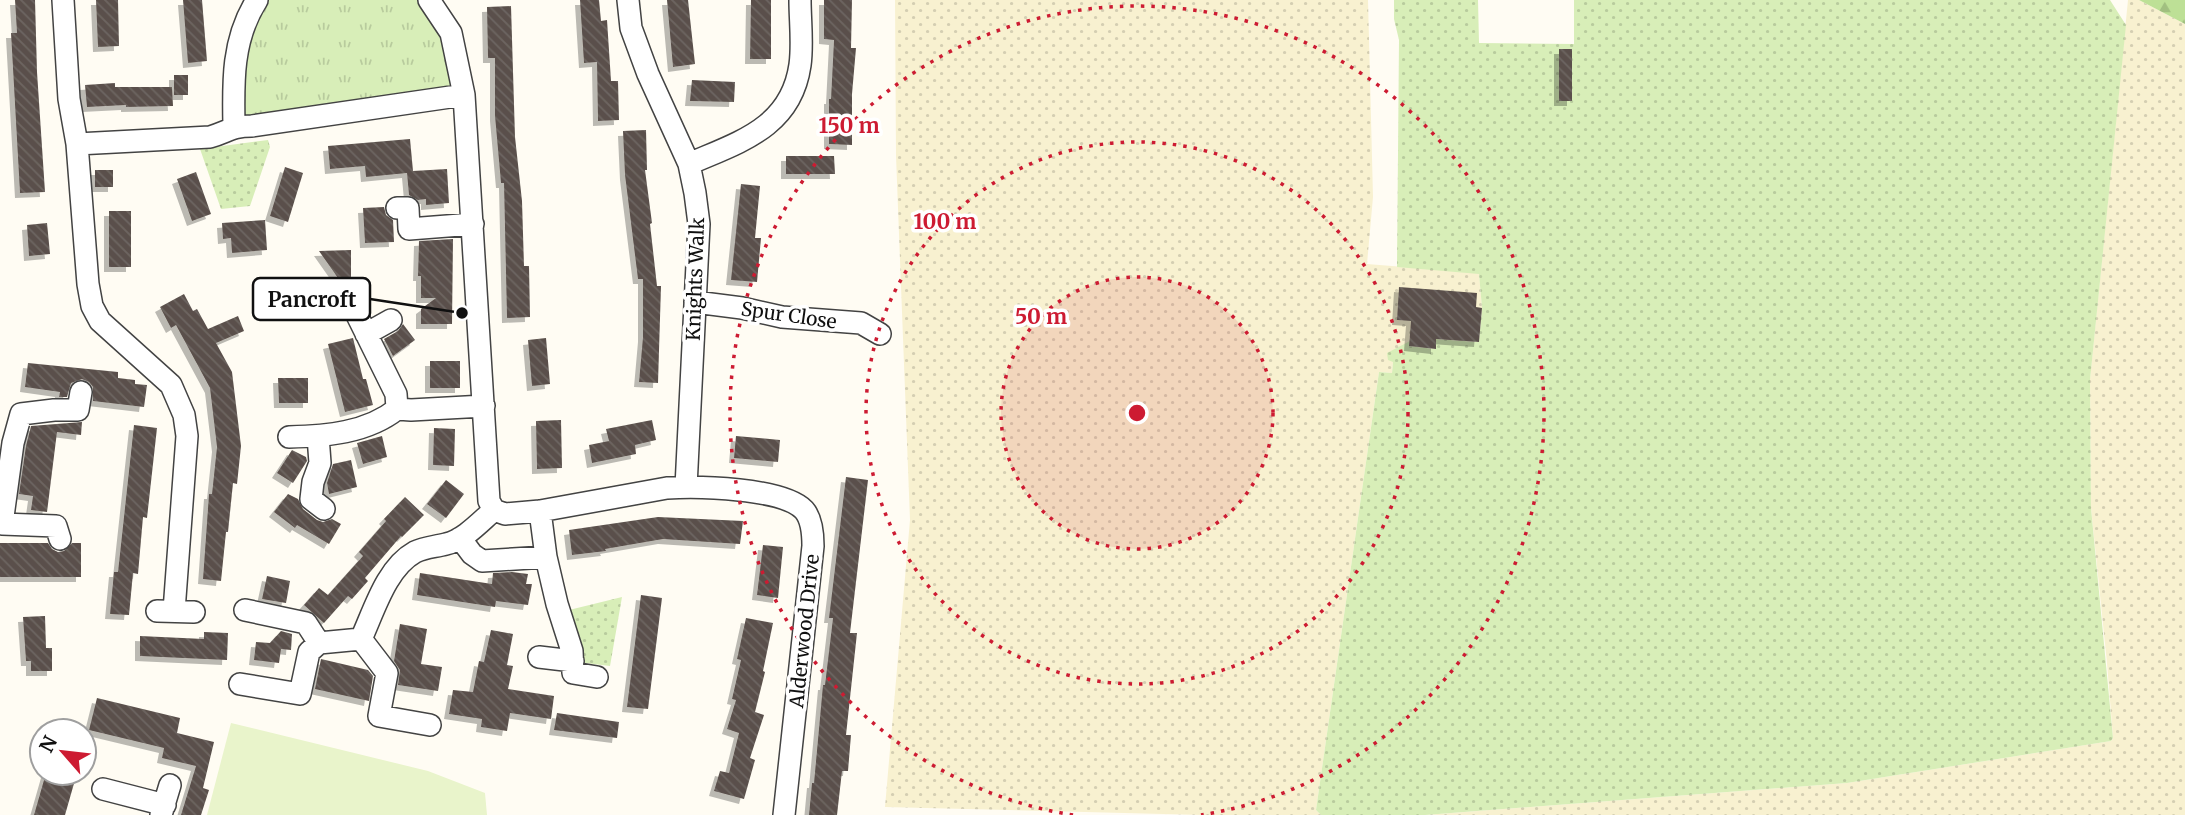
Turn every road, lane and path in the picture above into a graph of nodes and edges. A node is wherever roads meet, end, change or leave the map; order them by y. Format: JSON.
{"nodes":[{"id":1,"x":63,"y":0,"type":"edge"},
{"id":2,"x":257,"y":0,"type":"edge"},
{"id":3,"x":429,"y":0,"type":"edge"},
{"id":4,"x":628,"y":0,"type":"edge"},
{"id":5,"x":800,"y":0,"type":"edge"},
{"id":6,"x":464,"y":95,"type":"junction"},
{"id":7,"x":234,"y":126,"type":"junction"},
{"id":8,"x":78,"y":144,"type":"junction"},
{"id":9,"x":689,"y":164,"type":"junction"},
{"id":10,"x":397,"y":208,"type":"dead end"},
{"id":11,"x":473,"y":224,"type":"junction"},
{"id":12,"x":695,"y":302,"type":"junction"},
{"id":13,"x":287,"y":305,"type":"dead end"},
{"id":14,"x":391,"y":320,"type":"dead end"},
{"id":15,"x":366,"y":334,"type":"junction"},
{"id":16,"x":880,"y":334,"type":"dead end"},
{"id":17,"x":81,"y":392,"type":"dead end"},
{"id":18,"x":484,"y":406,"type":"junction"},
{"id":19,"x":397,"y":408,"type":"junction"},
{"id":20,"x":318,"y":436,"type":"junction"},
{"id":21,"x":289,"y":437,"type":"dead end"},
{"id":22,"x":6,"y":443,"type":"edge"},
{"id":23,"x":686,"y":487,"type":"junction"},
{"id":24,"x":324,"y":509,"type":"dead end"},
{"id":25,"x":494,"y":510,"type":"junction"},
{"id":26,"x":540,"y":511,"type":"junction"},
{"id":27,"x":460,"y":538,"type":"junction"},
{"id":28,"x":60,"y":539,"type":"dead end"},
{"id":29,"x":546,"y":557,"type":"junction"},
{"id":30,"x":245,"y":610,"type":"dead end"},
{"id":31,"x":175,"y":611,"type":"dead end"},
{"id":32,"x":361,"y":639,"type":"junction"},
{"id":33,"x":327,"y":642,"type":"junction"},
{"id":34,"x":539,"y":657,"type":"dead end"},
{"id":35,"x":572,"y":676,"type":"junction"},
{"id":36,"x":597,"y":677,"type":"dead end"},
{"id":37,"x":240,"y":684,"type":"dead end"},
{"id":38,"x":430,"y":724,"type":"dead end"},
{"id":39,"x":103,"y":789,"type":"dead end"},
{"id":40,"x":160,"y":801,"type":"edge"},
{"id":41,"x":784,"y":815,"type":"edge"}],
"edges":[{"from":1,"to":8,"type":"street"},
{"from":2,"to":7,"type":"street"},
{"from":3,"to":6,"type":"street"},
{"from":4,"to":9,"type":"street","name":"Knights Walk"},
{"from":5,"to":9,"type":"street"},
{"from":6,"to":7,"type":"street"},
{"from":6,"to":11,"type":"street"},
{"from":7,"to":8,"type":"street"},
{"from":8,"to":31,"type":"street"},
{"from":9,"to":12,"type":"street","name":"Knights Walk"},
{"from":10,"to":11,"type":"street"},
{"from":11,"to":18,"type":"street"},
{"from":12,"to":16,"type":"street","name":"Spur Close"},
{"from":12,"to":23,"type":"street","name":"Knights Walk"},
{"from":13,"to":15,"type":"street"},
{"from":14,"to":15,"type":"street"},
{"from":15,"to":19,"type":"street"},
{"from":17,"to":22,"type":"street"},
{"from":18,"to":19,"type":"street"},
{"from":18,"to":25,"type":"street"},
{"from":19,"to":20,"type":"street"},
{"from":20,"to":21,"type":"street"},
{"from":20,"to":24,"type":"street"},
{"from":22,"to":28,"type":"street"},
{"from":23,"to":26,"type":"street","name":"Alderwood Drive"},
{"from":23,"to":41,"type":"street","name":"Alderwood Drive"},
{"from":25,"to":26,"type":"street","name":"Alderwood Drive"},
{"from":25,"to":27,"type":"street"},
{"from":26,"to":29,"type":"street"},
{"from":27,"to":29,"type":"street"},
{"from":27,"to":32,"type":"street"},
{"from":29,"to":35,"type":"street"},
{"from":30,"to":33,"type":"street"},
{"from":32,"to":33,"type":"street"},
{"from":32,"to":38,"type":"street"},
{"from":33,"to":37,"type":"street"},
{"from":34,"to":35,"type":"street"},
{"from":35,"to":36,"type":"street"},
{"from":39,"to":40,"type":"street"}]}
